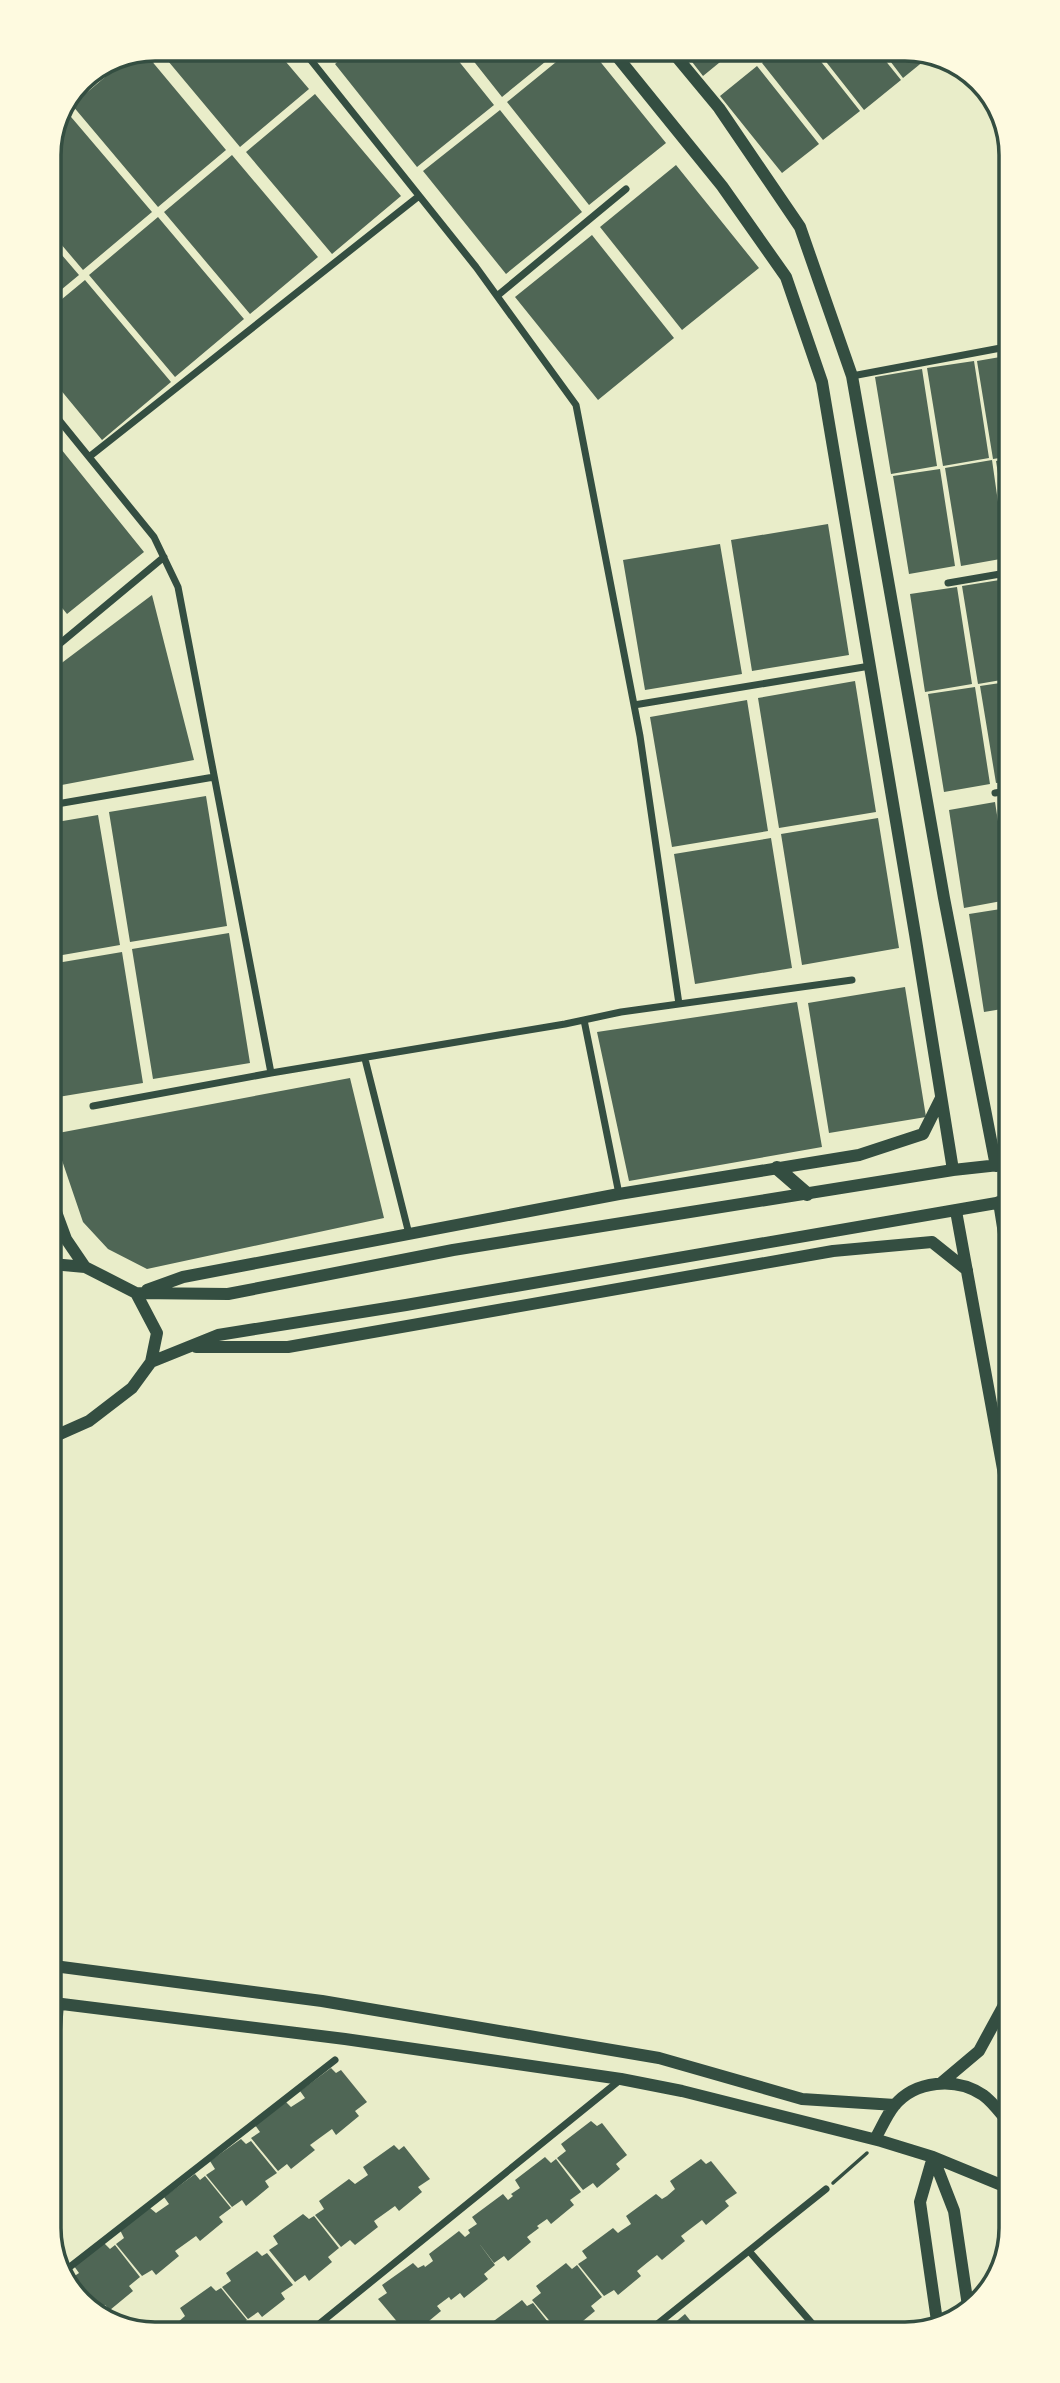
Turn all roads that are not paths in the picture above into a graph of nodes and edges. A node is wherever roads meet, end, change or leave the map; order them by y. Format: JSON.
{"nodes":[{"id":1,"x":312,"y":61,"type":"edge"},
{"id":2,"x":621,"y":61,"type":"edge"},
{"id":3,"x":680,"y":61,"type":"edge"},
{"id":4,"x":626,"y":189,"type":"dead end"},
{"id":5,"x":419,"y":196,"type":"junction"},
{"id":6,"x":497,"y":296,"type":"junction"},
{"id":7,"x":999,"y":348,"type":"edge"},
{"id":8,"x":852,"y":376,"type":"junction"},
{"id":9,"x":61,"y":423,"type":"edge"},
{"id":10,"x":89,"y":457,"type":"junction"},
{"id":11,"x":164,"y":557,"type":"junction"},
{"id":12,"x":999,"y":574,"type":"edge"},
{"id":13,"x":948,"y":583,"type":"dead end"},
{"id":14,"x":61,"y":643,"type":"edge"},
{"id":15,"x":870,"y":666,"type":"junction"},
{"id":16,"x":634,"y":705,"type":"junction"},
{"id":17,"x":214,"y":776,"type":"junction"},
{"id":18,"x":999,"y":792,"type":"edge"},
{"id":19,"x":995,"y":793,"type":"dead end"},
{"id":20,"x":61,"y":803,"type":"edge"},
{"id":21,"x":852,"y":980,"type":"dead end"},
{"id":22,"x":679,"y":1004,"type":"junction"},
{"id":23,"x":584,"y":1020,"type":"junction"},
{"id":24,"x":365,"y":1059,"type":"junction"},
{"id":25,"x":271,"y":1073,"type":"junction"},
{"id":26,"x":941,"y":1098,"type":"junction"},
{"id":27,"x":93,"y":1106,"type":"dead end"},
{"id":28,"x":999,"y":1151,"type":"edge"},
{"id":29,"x":999,"y":1165,"type":"edge"},
{"id":30,"x":776,"y":1168,"type":"junction"},
{"id":31,"x":953,"y":1170,"type":"junction"},
{"id":32,"x":619,"y":1194,"type":"junction"},
{"id":33,"x":807,"y":1194,"type":"junction"},
{"id":34,"x":999,"y":1203,"type":"edge"},
{"id":35,"x":956,"y":1211,"type":"junction"},
{"id":36,"x":61,"y":1225,"type":"edge"},
{"id":37,"x":409,"y":1234,"type":"junction"},
{"id":38,"x":61,"y":1265,"type":"edge"},
{"id":39,"x":85,"y":1267,"type":"junction"},
{"id":40,"x":967,"y":1270,"type":"junction"},
{"id":41,"x":136,"y":1293,"type":"junction"},
{"id":42,"x":185,"y":1347,"type":"junction"},
{"id":43,"x":151,"y":1362,"type":"junction"},
{"id":44,"x":61,"y":1433,"type":"edge"},
{"id":45,"x":999,"y":1447,"type":"edge"},
{"id":46,"x":61,"y":1967,"type":"edge"},
{"id":47,"x":61,"y":2004,"type":"edge"},
{"id":48,"x":999,"y":2015,"type":"edge"},
{"id":49,"x":335,"y":2060,"type":"dead end"},
{"id":50,"x":621,"y":2079,"type":"junction"},
{"id":51,"x":941,"y":2082,"type":"junction"},
{"id":52,"x":895,"y":2105,"type":"junction"},
{"id":53,"x":999,"y":2112,"type":"edge"},
{"id":54,"x":878,"y":2140,"type":"junction"},
{"id":55,"x":933,"y":2157,"type":"junction"},
{"id":56,"x":999,"y":2184,"type":"edge"},
{"id":57,"x":826,"y":2189,"type":"road end"},
{"id":58,"x":749,"y":2250,"type":"junction"},
{"id":59,"x":70,"y":2267,"type":"edge"},
{"id":60,"x":967,"y":2298,"type":"edge"},
{"id":61,"x":937,"y":2316,"type":"edge"},
{"id":62,"x":322,"y":2322,"type":"edge"},
{"id":63,"x":660,"y":2322,"type":"edge"},
{"id":64,"x":811,"y":2322,"type":"edge"}],
"edges":[{"from":1,"to":5,"type":"street"},
{"from":2,"to":15,"type":"street"},
{"from":3,"to":8,"type":"street"},
{"from":4,"to":6,"type":"street"},
{"from":5,"to":6,"type":"street"},
{"from":5,"to":10,"type":"street"},
{"from":6,"to":16,"type":"street"},
{"from":7,"to":8,"type":"street"},
{"from":8,"to":28,"type":"street"},
{"from":9,"to":10,"type":"street"},
{"from":10,"to":11,"type":"street"},
{"from":11,"to":14,"type":"street"},
{"from":11,"to":17,"type":"street"},
{"from":12,"to":13,"type":"street"},
{"from":15,"to":16,"type":"street"},
{"from":15,"to":26,"type":"street"},
{"from":16,"to":22,"type":"street"},
{"from":17,"to":20,"type":"street"},
{"from":17,"to":25,"type":"street"},
{"from":18,"to":19,"type":"street"},
{"from":21,"to":22,"type":"street"},
{"from":22,"to":23,"type":"street"},
{"from":23,"to":24,"type":"street"},
{"from":23,"to":32,"type":"street"},
{"from":24,"to":25,"type":"street"},
{"from":24,"to":37,"type":"street"},
{"from":25,"to":27,"type":"street"},
{"from":26,"to":30,"type":"street"},
{"from":26,"to":31,"type":"street"},
{"from":29,"to":31,"type":"street"},
{"from":30,"to":32,"type":"street"},
{"from":30,"to":33,"type":"main road"},
{"from":31,"to":33,"type":"street"},
{"from":32,"to":37,"type":"street"},
{"from":33,"to":41,"type":"street"},
{"from":34,"to":35,"type":"street"},
{"from":35,"to":40,"type":"street"},
{"from":35,"to":42,"type":"street"},
{"from":36,"to":39,"type":"street"},
{"from":37,"to":41,"type":"street"},
{"from":38,"to":39,"type":"street"},
{"from":39,"to":41,"type":"street"},
{"from":40,"to":42,"type":"street"},
{"from":40,"to":45,"type":"street"},
{"from":41,"to":43,"type":"street"},
{"from":42,"to":43,"type":"street"},
{"from":43,"to":44,"type":"street"},
{"from":46,"to":52,"type":"street"},
{"from":47,"to":50,"type":"street"},
{"from":48,"to":51,"type":"street"},
{"from":49,"to":59,"type":"street"},
{"from":50,"to":54,"type":"street"},
{"from":50,"to":62,"type":"street"},
{"from":51,"to":52,"type":"street"},
{"from":51,"to":53,"type":"street"},
{"from":52,"to":54,"type":"street"},
{"from":54,"to":55,"type":"street"},
{"from":55,"to":56,"type":"street"},
{"from":55,"to":60,"type":"street"},
{"from":55,"to":61,"type":"street"},
{"from":57,"to":58,"type":"street"},
{"from":58,"to":63,"type":"street"},
{"from":58,"to":64,"type":"street"}]}
